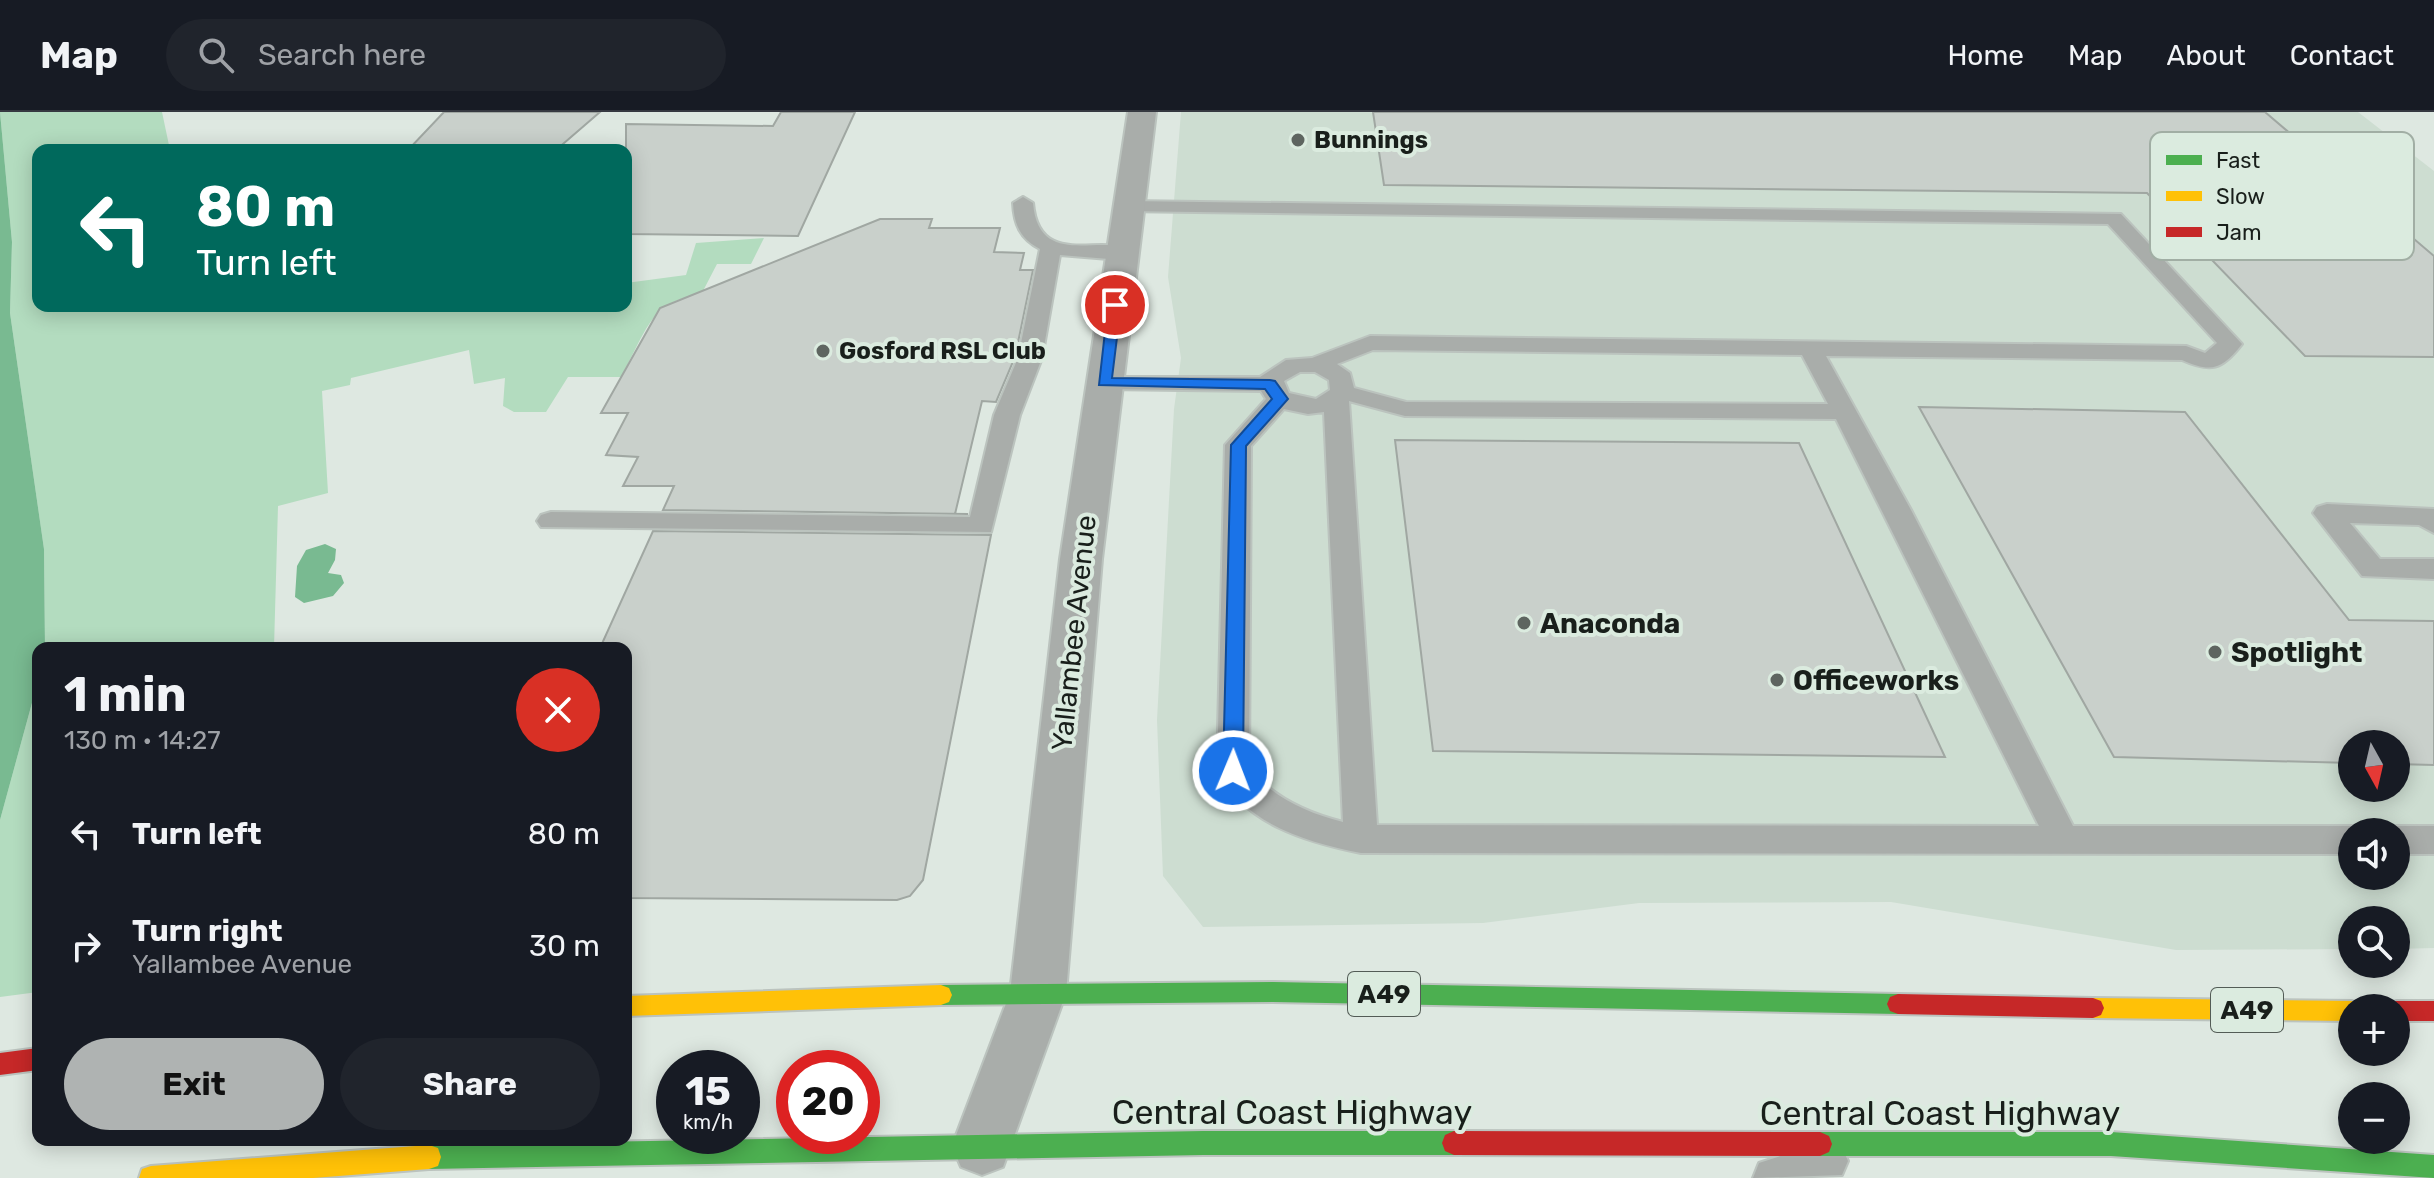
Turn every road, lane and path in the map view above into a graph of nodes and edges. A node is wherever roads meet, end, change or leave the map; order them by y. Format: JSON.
{"nodes":[{"id":1,"x":1142,"y":112,"type":"edge"},
{"id":2,"x":1023,"y":203,"type":"dead end"},
{"id":3,"x":1128,"y":207,"type":"junction"},
{"id":4,"x":1051,"y":246,"type":"junction"},
{"id":5,"x":1121,"y":254,"type":"junction"},
{"id":6,"x":2150,"y":257,"type":"edge"},
{"id":7,"x":2153,"y":260,"type":"edge"},
{"id":8,"x":1810,"y":348,"type":"junction"},
{"id":9,"x":1315,"y":365,"type":"junction"},
{"id":10,"x":1104,"y":382,"type":"junction"},
{"id":11,"x":1275,"y":392,"type":"junction"},
{"id":12,"x":1339,"y":395,"type":"junction"},
{"id":13,"x":1845,"y":412,"type":"junction"},
{"id":14,"x":551,"y":521,"type":"dead end"},
{"id":15,"x":2434,"y":524,"type":"edge"},
{"id":16,"x":2434,"y":569,"type":"edge"},
{"id":17,"x":1361,"y":839,"type":"junction"},
{"id":18,"x":2338,"y":840,"type":"edge"},
{"id":19,"x":2410,"y":840,"type":"edge"},
{"id":20,"x":2434,"y":840,"type":"edge"},
{"id":21,"x":2064,"y":842,"type":"junction"},
{"id":22,"x":1038,"y":993,"type":"junction"},
{"id":23,"x":632,"y":1006,"type":"edge"},
{"id":24,"x":2338,"y":1011,"type":"edge"},
{"id":25,"x":2410,"y":1011,"type":"edge"},
{"id":26,"x":2434,"y":1011,"type":"edge"},
{"id":27,"x":32,"y":1060,"type":"edge"},
{"id":28,"x":0,"y":1064,"type":"edge"},
{"id":29,"x":1882,"y":1144,"type":"junction"},
{"id":30,"x":979,"y":1162,"type":"edge"},
{"id":31,"x":789,"y":1164,"type":"edge"},
{"id":32,"x":471,"y":1166,"type":"edge"},
{"id":33,"x":2434,"y":1167,"type":"edge"},
{"id":34,"x":151,"y":1178,"type":"edge"},
{"id":35,"x":1774,"y":1178,"type":"edge"}],
"edges":[{"from":1,"to":3,"type":"street","name":"Yallambee Avenue"},
{"from":2,"to":4,"type":"lane"},
{"from":3,"to":5,"type":"street","name":"Yallambee Avenue"},
{"from":3,"to":6,"type":"lane"},
{"from":4,"to":5,"type":"lane"},
{"from":4,"to":14,"type":"lane"},
{"from":5,"to":10,"type":"street","name":"Yallambee Avenue"},
{"from":7,"to":8,"type":"lane"},
{"from":8,"to":9,"type":"lane"},
{"from":8,"to":13,"type":"lane"},
{"from":9,"to":11,"type":"lane"},
{"from":9,"to":12,"type":"lane"},
{"from":10,"to":11,"type":"lane"},
{"from":10,"to":22,"type":"street","name":"Yallambee Avenue"},
{"from":11,"to":12,"type":"lane"},
{"from":11,"to":17,"type":"lane"},
{"from":12,"to":13,"type":"lane"},
{"from":12,"to":17,"type":"lane"},
{"from":13,"to":21,"type":"lane"},
{"from":15,"to":16,"type":"lane"},
{"from":17,"to":21,"type":"lane"},
{"from":18,"to":21,"type":"lane"},
{"from":19,"to":20,"type":"lane"},
{"from":22,"to":23,"type":"highway","number":"A49"},
{"from":22,"to":24,"type":"highway","number":"A49"},
{"from":22,"to":30,"type":"street","name":"Yallambee Avenue"},
{"from":25,"to":26,"type":"highway"},
{"from":27,"to":28,"type":"highway"},
{"from":29,"to":30,"type":"highway","name":"Central Coast Highway"},
{"from":29,"to":33,"type":"highway","name":"Central Coast Highway"},
{"from":29,"to":35,"type":"lane"},
{"from":30,"to":31,"type":"highway","name":"Central Coast Highway"},
{"from":31,"to":32,"type":"highway","name":"Central Coast Highway"},
{"from":32,"to":34,"type":"highway","name":"Central Coast Highway"}]}
